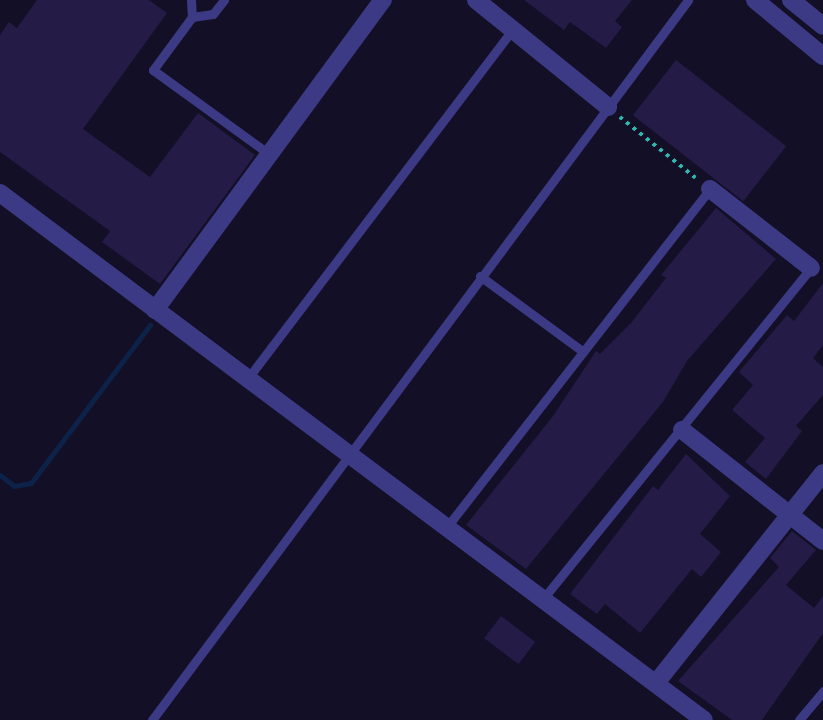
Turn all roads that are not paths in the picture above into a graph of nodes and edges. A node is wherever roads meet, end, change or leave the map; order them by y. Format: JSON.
{"nodes":[{"id":1,"x":191,"y":0,"type":"edge"},
{"id":2,"x":224,"y":0,"type":"edge"},
{"id":3,"x":383,"y":0,"type":"edge"},
{"id":4,"x":475,"y":0,"type":"edge"},
{"id":5,"x":688,"y":0,"type":"edge"},
{"id":6,"x":755,"y":0,"type":"edge"},
{"id":7,"x":790,"y":0,"type":"edge"},
{"id":8,"x":192,"y":17,"type":"junction"},
{"id":9,"x":823,"y":26,"type":"edge"},
{"id":10,"x":512,"y":30,"type":"junction"},
{"id":11,"x":823,"y":56,"type":"edge"},
{"id":12,"x":608,"y":107,"type":"junction"},
{"id":13,"x":269,"y":154,"type":"junction"},
{"id":14,"x":710,"y":189,"type":"joint"},
{"id":15,"x":0,"y":193,"type":"edge"},
{"id":16,"x":811,"y":268,"type":"joint"},
{"id":17,"x":480,"y":276,"type":"junction"},
{"id":18,"x":155,"y":310,"type":"junction"},
{"id":19,"x":582,"y":351,"type":"junction"},
{"id":20,"x":248,"y":378,"type":"junction"},
{"id":21,"x":682,"y":430,"type":"junction"},
{"id":22,"x":347,"y":454,"type":"junction"},
{"id":23,"x":823,"y":473,"type":"edge"},
{"id":24,"x":790,"y":515,"type":"junction"},
{"id":25,"x":446,"y":528,"type":"junction"},
{"id":26,"x":823,"y":541,"type":"edge"},
{"id":27,"x":542,"y":600,"type":"junction"},
{"id":28,"x":656,"y":683,"type":"junction"},
{"id":29,"x":823,"y":691,"type":"edge"},
{"id":30,"x":152,"y":720,"type":"edge"},
{"id":31,"x":704,"y":720,"type":"edge"},
{"id":32,"x":799,"y":720,"type":"edge"}],
"edges":[{"from":1,"to":8,"type":"lane"},
{"from":2,"to":8,"type":"lane"},
{"from":3,"to":13,"type":"street"},
{"from":4,"to":10,"type":"street"},
{"from":5,"to":12,"type":"lane"},
{"from":6,"to":11,"type":"street"},
{"from":7,"to":9,"type":"street"},
{"from":8,"to":13,"type":"lane"},
{"from":10,"to":12,"type":"street"},
{"from":10,"to":20,"type":"lane"},
{"from":12,"to":17,"type":"lane"},
{"from":13,"to":18,"type":"street"},
{"from":14,"to":16,"type":"street"},
{"from":14,"to":19,"type":"lane"},
{"from":15,"to":18,"type":"street"},
{"from":16,"to":21,"type":"lane"},
{"from":17,"to":19,"type":"lane"},
{"from":17,"to":22,"type":"lane"},
{"from":18,"to":20,"type":"street"},
{"from":19,"to":25,"type":"lane"},
{"from":20,"to":22,"type":"street"},
{"from":21,"to":24,"type":"street"},
{"from":21,"to":27,"type":"lane"},
{"from":22,"to":25,"type":"street"},
{"from":22,"to":30,"type":"lane"},
{"from":23,"to":24,"type":"street"},
{"from":24,"to":26,"type":"street"},
{"from":24,"to":28,"type":"street"},
{"from":25,"to":27,"type":"street"},
{"from":27,"to":28,"type":"street"},
{"from":28,"to":31,"type":"street"},
{"from":29,"to":32,"type":"lane"}]}
